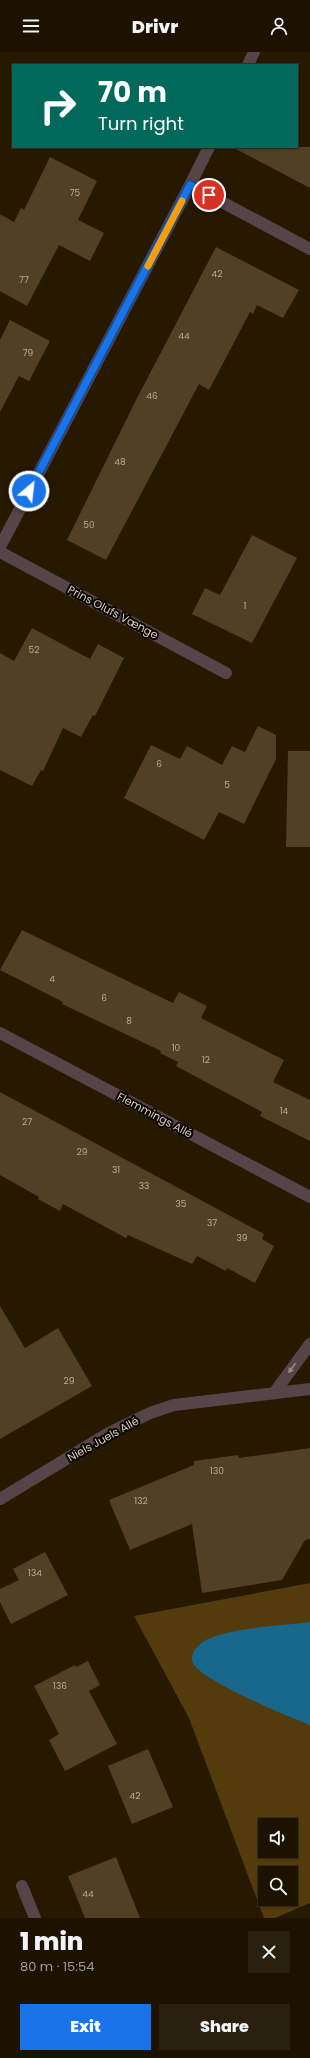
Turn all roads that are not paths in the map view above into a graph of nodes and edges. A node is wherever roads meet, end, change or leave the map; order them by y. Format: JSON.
{"nodes":[{"id":1,"x":254,"y":52,"type":"edge"},
{"id":2,"x":248,"y":64,"type":"edge"},
{"id":3,"x":208,"y":148,"type":"edge"},
{"id":4,"x":190,"y":185,"type":"junction"},
{"id":5,"x":310,"y":249,"type":"edge"},
{"id":6,"x":0,"y":547,"type":"edge"},
{"id":7,"x":0,"y":552,"type":"edge"},
{"id":8,"x":226,"y":673,"type":"dead end"},
{"id":9,"x":0,"y":1033,"type":"edge"},
{"id":10,"x":310,"y":1197,"type":"edge"},
{"id":11,"x":310,"y":1344,"type":"edge"},
{"id":12,"x":310,"y":1389,"type":"edge"},
{"id":13,"x":274,"y":1393,"type":"junction"},
{"id":14,"x":0,"y":1498,"type":"edge"},
{"id":15,"x":22,"y":1886,"type":"dead end"},
{"id":16,"x":35,"y":1918,"type":"edge"}],
"edges":[{"from":1,"to":2,"type":"street"},
{"from":3,"to":4,"type":"street"},
{"from":4,"to":5,"type":"street"},
{"from":4,"to":6,"type":"street"},
{"from":7,"to":8,"type":"street","name":"Prins Olufs Vænge"},
{"from":9,"to":10,"type":"street","name":"Flemmings Allé"},
{"from":11,"to":13,"type":"street","one_way":true},
{"from":12,"to":13,"type":"street","name":"Niels Juels Allé"},
{"from":13,"to":14,"type":"street","name":"Niels Juels Allé"},
{"from":15,"to":16,"type":"street"}]}
